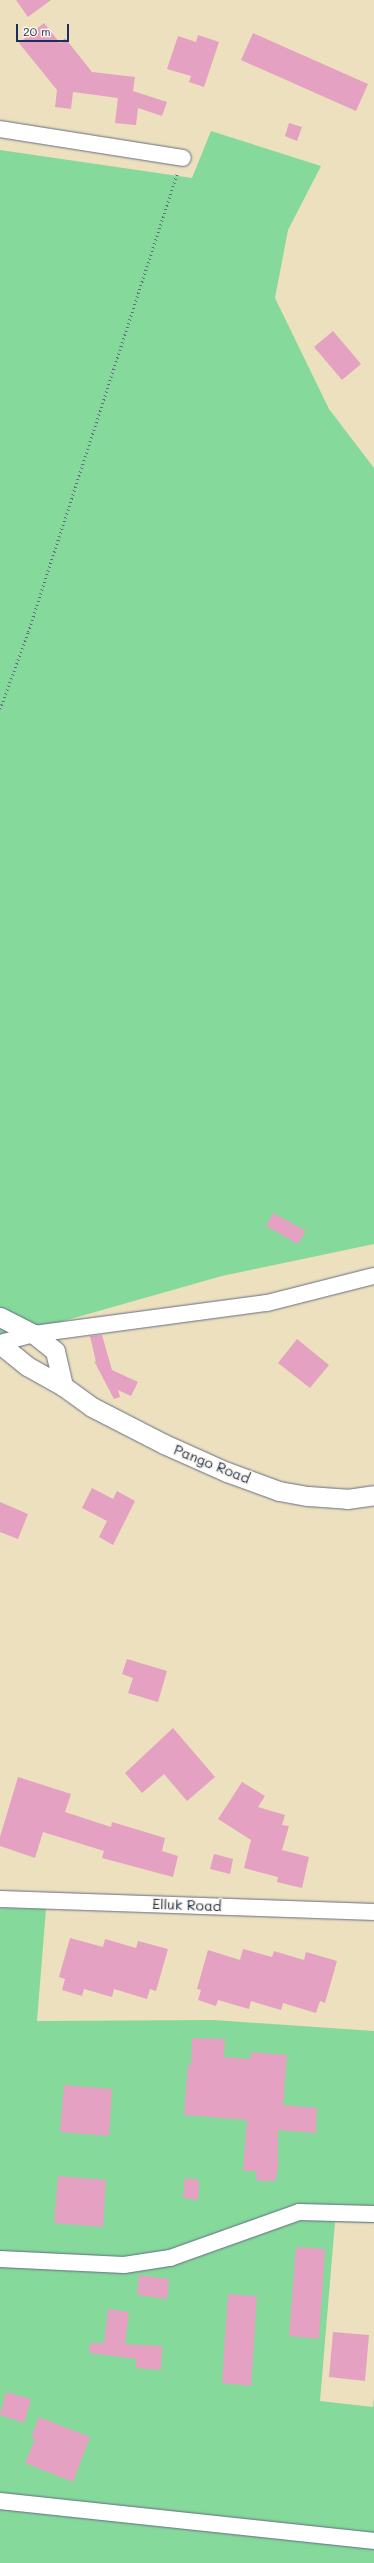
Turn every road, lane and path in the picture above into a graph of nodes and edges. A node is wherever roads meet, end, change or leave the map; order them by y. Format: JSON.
{"nodes":[{"id":1,"x":0,"y":129,"type":"edge"},
{"id":2,"x":183,"y":158,"type":"joint"},
{"id":3,"x":0,"y":709,"type":"edge"},
{"id":4,"x":374,"y":1276,"type":"edge"},
{"id":5,"x":0,"y":1317,"type":"edge"},
{"id":6,"x":34,"y":1334,"type":"junction"},
{"id":7,"x":0,"y":1344,"type":"edge"},
{"id":8,"x":63,"y":1386,"type":"junction"},
{"id":9,"x":374,"y":1496,"type":"edge"},
{"id":10,"x":0,"y":1899,"type":"edge"},
{"id":11,"x":374,"y":1912,"type":"edge"},
{"id":12,"x":374,"y":2214,"type":"edge"},
{"id":13,"x":0,"y":2259,"type":"edge"},
{"id":14,"x":0,"y":2501,"type":"edge"},
{"id":15,"x":374,"y":2541,"type":"edge"}],
"edges":[{"from":1,"to":2,"type":"street"},
{"from":2,"to":3,"type":"path"},
{"from":4,"to":6,"type":"street"},
{"from":5,"to":6,"type":"street"},
{"from":6,"to":7,"type":"street"},
{"from":6,"to":8,"type":"street"},
{"from":7,"to":8,"type":"street","name":"Pango Road"},
{"from":8,"to":9,"type":"street","name":"Pango Road"},
{"from":10,"to":11,"type":"street","name":"Elluk Road"},
{"from":12,"to":13,"type":"street"},
{"from":14,"to":15,"type":"street"}]}
